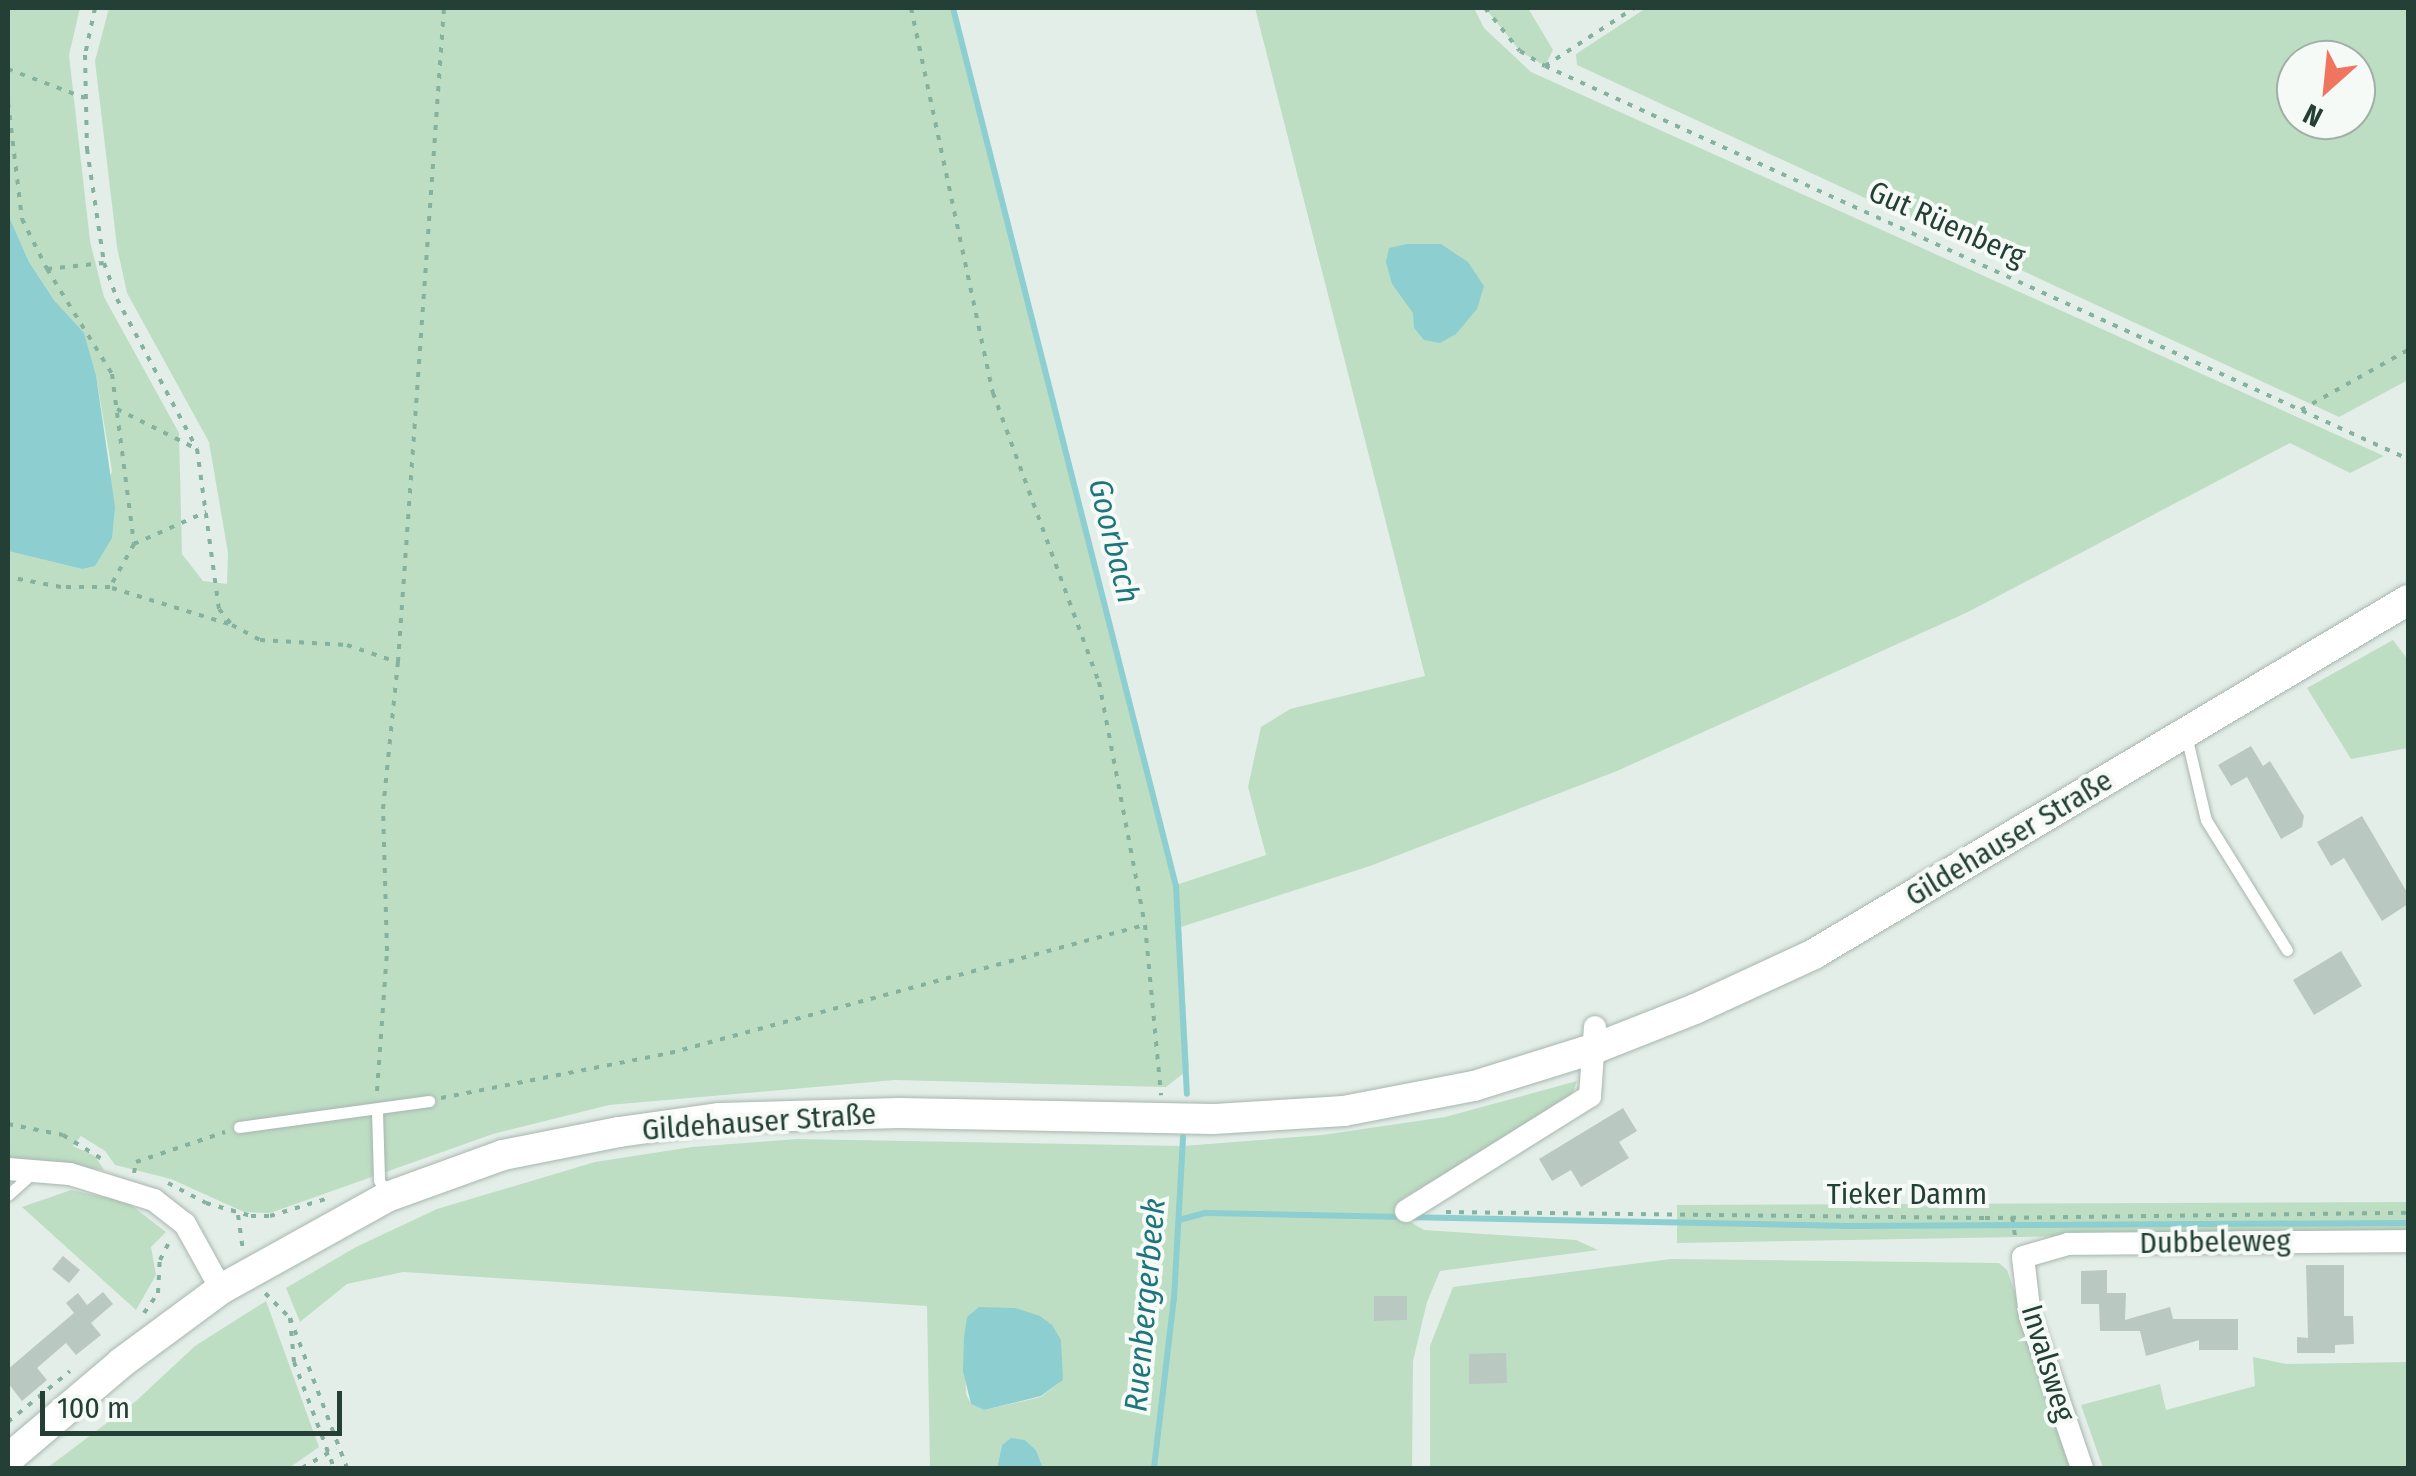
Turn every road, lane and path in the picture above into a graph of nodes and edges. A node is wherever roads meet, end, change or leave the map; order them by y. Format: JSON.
{"nodes":[{"id":1,"x":95,"y":8,"type":"edge"},
{"id":2,"x":444,"y":8,"type":"edge"},
{"id":3,"x":911,"y":8,"type":"edge"},
{"id":4,"x":1485,"y":8,"type":"edge"},
{"id":5,"x":1634,"y":8,"type":"edge"},
{"id":6,"x":1545,"y":66,"type":"junction"},
{"id":7,"x":8,"y":68,"type":"edge"},
{"id":8,"x":85,"y":98,"type":"junction"},
{"id":9,"x":8,"y":102,"type":"edge"},
{"id":10,"x":104,"y":263,"type":"junction"},
{"id":11,"x":47,"y":269,"type":"junction"},
{"id":12,"x":2408,"y":350,"type":"edge"},
{"id":13,"x":117,"y":409,"type":"junction"},
{"id":14,"x":2300,"y":410,"type":"junction"},
{"id":15,"x":197,"y":449,"type":"junction"},
{"id":16,"x":2408,"y":459,"type":"edge"},
{"id":17,"x":206,"y":512,"type":"junction"},
{"id":18,"x":134,"y":544,"type":"junction"},
{"id":19,"x":8,"y":577,"type":"edge"},
{"id":20,"x":110,"y":587,"type":"junction"},
{"id":21,"x":2408,"y":600,"type":"edge"},
{"id":22,"x":232,"y":625,"type":"junction"},
{"id":23,"x":398,"y":662,"type":"junction"},
{"id":24,"x":2186,"y":733,"type":"junction"},
{"id":25,"x":1146,"y":926,"type":"junction"},
{"id":26,"x":2287,"y":950,"type":"dead end"},
{"id":27,"x":1595,"y":1037,"type":"junction"},
{"id":28,"x":1162,"y":1098,"type":"dead end"},
{"id":29,"x":428,"y":1100,"type":"joint"},
{"id":30,"x":377,"y":1111,"type":"junction"},
{"id":31,"x":8,"y":1124,"type":"edge"},
{"id":32,"x":240,"y":1127,"type":"joint"},
{"id":33,"x":8,"y":1169,"type":"edge"},
{"id":34,"x":113,"y":1170,"type":"dead end"},
{"id":35,"x":34,"y":1172,"type":"junction"},
{"id":36,"x":123,"y":1172,"type":"dead end"},
{"id":37,"x":134,"y":1174,"type":"junction"},
{"id":38,"x":146,"y":1178,"type":"dead end"},
{"id":39,"x":160,"y":1181,"type":"dead end"},
{"id":40,"x":342,"y":1193,"type":"dead end"},
{"id":41,"x":8,"y":1195,"type":"edge"},
{"id":42,"x":387,"y":1197,"type":"junction"},
{"id":43,"x":206,"y":1204,"type":"junction"},
{"id":44,"x":1406,"y":1211,"type":"joint"},
{"id":45,"x":2408,"y":1213,"type":"edge"},
{"id":46,"x":238,"y":1215,"type":"junction"},
{"id":47,"x":2012,"y":1217,"type":"junction"},
{"id":48,"x":185,"y":1224,"type":"junction"},
{"id":49,"x":2408,"y":1241,"type":"edge"},
{"id":50,"x":2019,"y":1246,"type":"junction"},
{"id":51,"x":251,"y":1270,"type":"junction"},
{"id":52,"x":221,"y":1289,"type":"junction"},
{"id":53,"x":290,"y":1318,"type":"junction"},
{"id":54,"x":130,"y":1324,"type":"dead end"},
{"id":55,"x":72,"y":1369,"type":"dead end"},
{"id":56,"x":8,"y":1422,"type":"edge"},
{"id":57,"x":338,"y":1448,"type":"junction"},
{"id":58,"x":328,"y":1451,"type":"junction"},
{"id":59,"x":8,"y":1459,"type":"edge"},
{"id":60,"x":302,"y":1468,"type":"edge"},
{"id":61,"x":334,"y":1468,"type":"edge"},
{"id":62,"x":347,"y":1468,"type":"edge"},
{"id":63,"x":2082,"y":1468,"type":"edge"}],
"edges":[{"from":1,"to":8,"type":"path"},
{"from":2,"to":23,"type":"path"},
{"from":3,"to":25,"type":"path"},
{"from":4,"to":6,"type":"path","name":"Gut Rüenberg"},
{"from":5,"to":6,"type":"path"},
{"from":6,"to":14,"type":"path","name":"Gut Rüenberg"},
{"from":7,"to":8,"type":"path"},
{"from":8,"to":10,"type":"path"},
{"from":9,"to":11,"type":"path"},
{"from":10,"to":11,"type":"path"},
{"from":10,"to":15,"type":"path"},
{"from":11,"to":13,"type":"path"},
{"from":12,"to":14,"type":"path"},
{"from":13,"to":15,"type":"path"},
{"from":13,"to":18,"type":"path"},
{"from":14,"to":16,"type":"path","name":"Gut Rüenberg"},
{"from":15,"to":17,"type":"path"},
{"from":17,"to":18,"type":"path"},
{"from":17,"to":22,"type":"path"},
{"from":18,"to":20,"type":"path"},
{"from":19,"to":20,"type":"path"},
{"from":20,"to":22,"type":"path"},
{"from":21,"to":24,"type":"main road","name":"Gildehauser Straße"},
{"from":22,"to":23,"type":"path"},
{"from":23,"to":30,"type":"path"},
{"from":24,"to":26,"type":"lane"},
{"from":24,"to":27,"type":"main road","name":"Gildehauser Straße"},
{"from":25,"to":28,"type":"path"},
{"from":25,"to":29,"type":"path"},
{"from":27,"to":42,"type":"main road","name":"Gildehauser Straße"},
{"from":27,"to":44,"type":"street"},
{"from":29,"to":30,"type":"lane"},
{"from":30,"to":32,"type":"lane"},
{"from":30,"to":42,"type":"lane"},
{"from":31,"to":34,"type":"path"},
{"from":32,"to":37,"type":"path"},
{"from":33,"to":35,"type":"street"},
{"from":35,"to":41,"type":"lane"},
{"from":35,"to":48,"type":"street"},
{"from":36,"to":37,"type":"path"},
{"from":37,"to":38,"type":"path"},
{"from":39,"to":43,"type":"path"},
{"from":40,"to":46,"type":"path"},
{"from":42,"to":51,"type":"main road","name":"Gildehauser Straße"},
{"from":43,"to":46,"type":"path"},
{"from":43,"to":48,"type":"path"},
{"from":44,"to":47,"type":"path","name":"Tieker Damm"},
{"from":45,"to":47,"type":"path","name":"Tieker Damm"},
{"from":46,"to":51,"type":"path"},
{"from":47,"to":50,"type":"path"},
{"from":48,"to":52,"type":"street"},
{"from":48,"to":54,"type":"path"},
{"from":49,"to":50,"type":"street","name":"Dubbeleweg"},
{"from":50,"to":63,"type":"street","name":"Invalsweg"},
{"from":51,"to":52,"type":"main road","name":"Gildehauser Straße"},
{"from":51,"to":53,"type":"path"},
{"from":52,"to":59,"type":"main road","name":"Gildehauser Straße"},
{"from":53,"to":57,"type":"path"},
{"from":53,"to":58,"type":"path"},
{"from":55,"to":56,"type":"path"},
{"from":57,"to":58,"type":"path"},
{"from":57,"to":62,"type":"path"},
{"from":58,"to":60,"type":"path"},
{"from":58,"to":61,"type":"path"}]}
